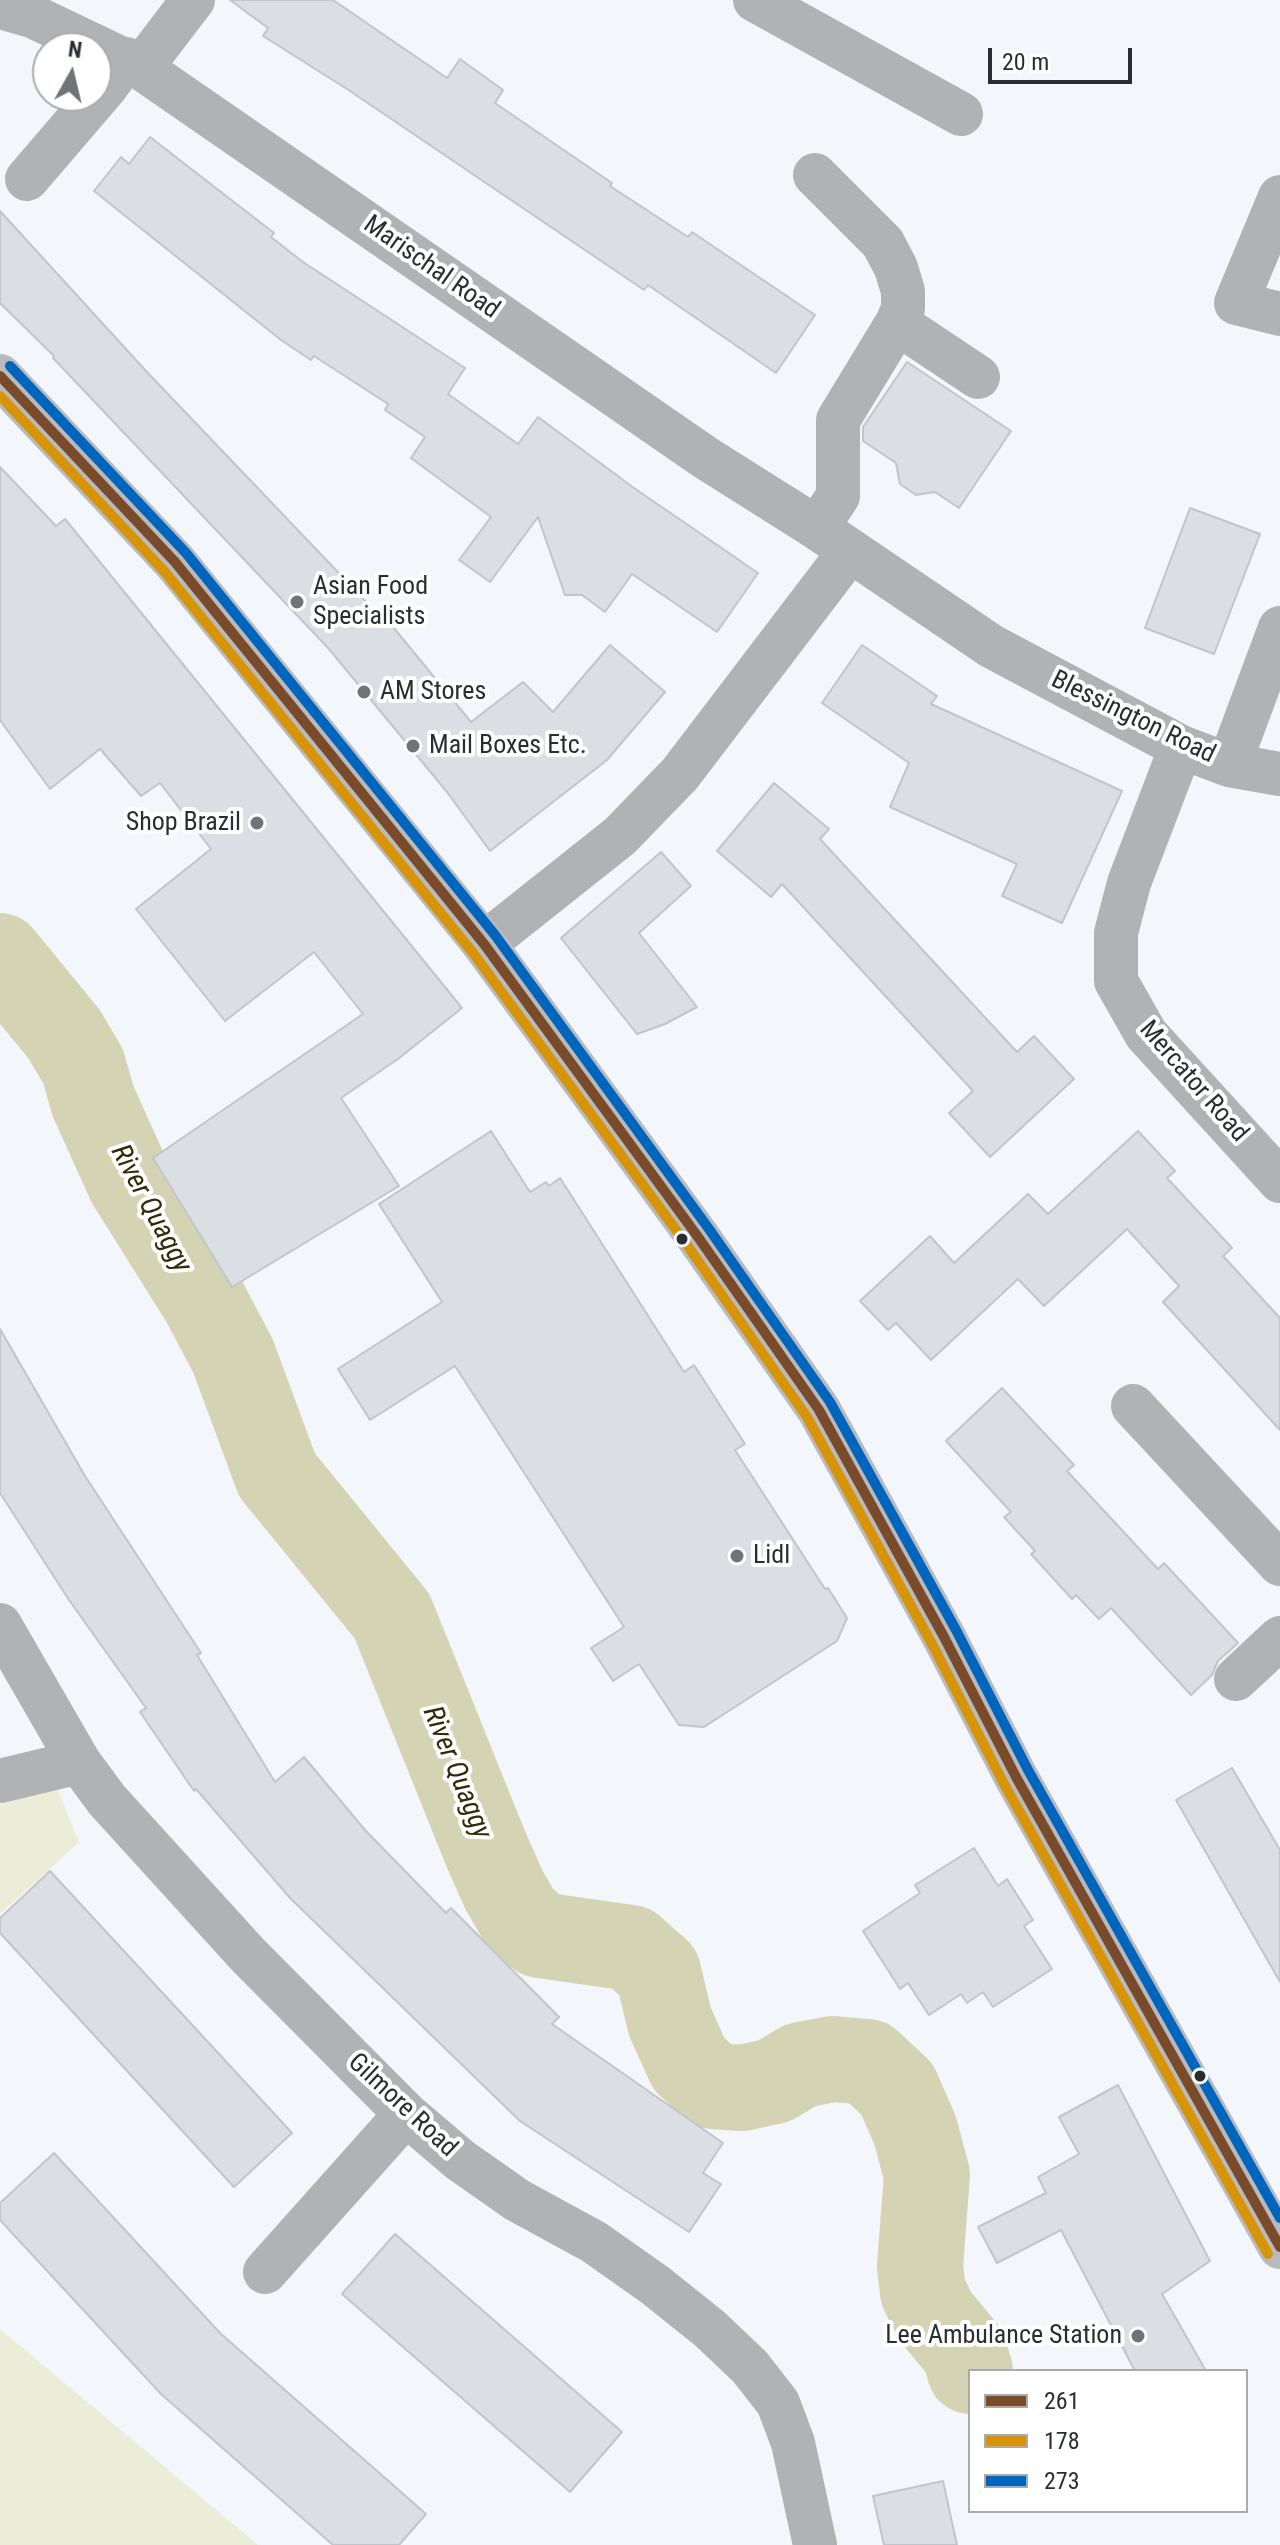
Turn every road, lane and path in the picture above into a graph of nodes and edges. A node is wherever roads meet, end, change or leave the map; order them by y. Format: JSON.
{"nodes":[{"id":1,"x":193,"y":0,"type":"edge"},
{"id":2,"x":755,"y":0,"type":"edge"},
{"id":3,"x":23,"y":8,"type":"edge"},
{"id":4,"x":134,"y":64,"type":"junction"},
{"id":5,"x":961,"y":114,"type":"dead end"},
{"id":6,"x":815,"y":175,"type":"dead end"},
{"id":7,"x":27,"y":179,"type":"dead end"},
{"id":8,"x":1280,"y":197,"type":"edge"},
{"id":9,"x":1280,"y":314,"type":"edge"},
{"id":10,"x":897,"y":323,"type":"junction"},
{"id":11,"x":0,"y":376,"type":"edge"},
{"id":12,"x":978,"y":377,"type":"dead end"},
{"id":13,"x":833,"y":539,"type":"junction"},
{"id":14,"x":1280,"y":628,"type":"edge"},
{"id":15,"x":991,"y":646,"type":"joint"},
{"id":16,"x":1181,"y":747,"type":"junction"},
{"id":17,"x":1229,"y":765,"type":"junction"},
{"id":18,"x":1280,"y":774,"type":"edge"},
{"id":19,"x":484,"y":944,"type":"junction"},
{"id":20,"x":1280,"y":1181,"type":"edge"},
{"id":21,"x":1133,"y":1406,"type":"dead end"},
{"id":22,"x":1280,"y":1564,"type":"edge"},
{"id":23,"x":0,"y":1625,"type":"edge"},
{"id":24,"x":1280,"y":1638,"type":"edge"},
{"id":25,"x":1236,"y":1679,"type":"dead end"},
{"id":26,"x":79,"y":1762,"type":"junction"},
{"id":27,"x":0,"y":1781,"type":"edge"},
{"id":28,"x":406,"y":2114,"type":"junction"},
{"id":29,"x":1280,"y":2247,"type":"edge"},
{"id":30,"x":265,"y":2272,"type":"dead end"},
{"id":31,"x":815,"y":2545,"type":"edge"}],
"edges":[{"from":1,"to":4,"type":"street"},
{"from":2,"to":5,"type":"street"},
{"from":3,"to":4,"type":"street","name":"Marischal Road"},
{"from":4,"to":7,"type":"street"},
{"from":4,"to":13,"type":"street","name":"Marischal Road"},
{"from":6,"to":10,"type":"street"},
{"from":8,"to":9,"type":"street"},
{"from":10,"to":12,"type":"street"},
{"from":10,"to":13,"type":"street"},
{"from":11,"to":19,"type":"highway"},
{"from":13,"to":15,"type":"street","name":"Marischal Road"},
{"from":13,"to":19,"type":"street"},
{"from":14,"to":17,"type":"street"},
{"from":15,"to":16,"type":"street","name":"Blessington Road"},
{"from":16,"to":17,"type":"street","name":"Blessington Road"},
{"from":16,"to":20,"type":"street","name":"Mercator Road"},
{"from":17,"to":18,"type":"street","name":"Blessington Road"},
{"from":19,"to":29,"type":"highway"},
{"from":21,"to":22,"type":"street"},
{"from":23,"to":26,"type":"street","name":"Gilmore Road"},
{"from":24,"to":25,"type":"street"},
{"from":26,"to":27,"type":"street"},
{"from":26,"to":28,"type":"street","name":"Gilmore Road"},
{"from":28,"to":30,"type":"street"},
{"from":28,"to":31,"type":"street","name":"Gilmore Road"}]}
